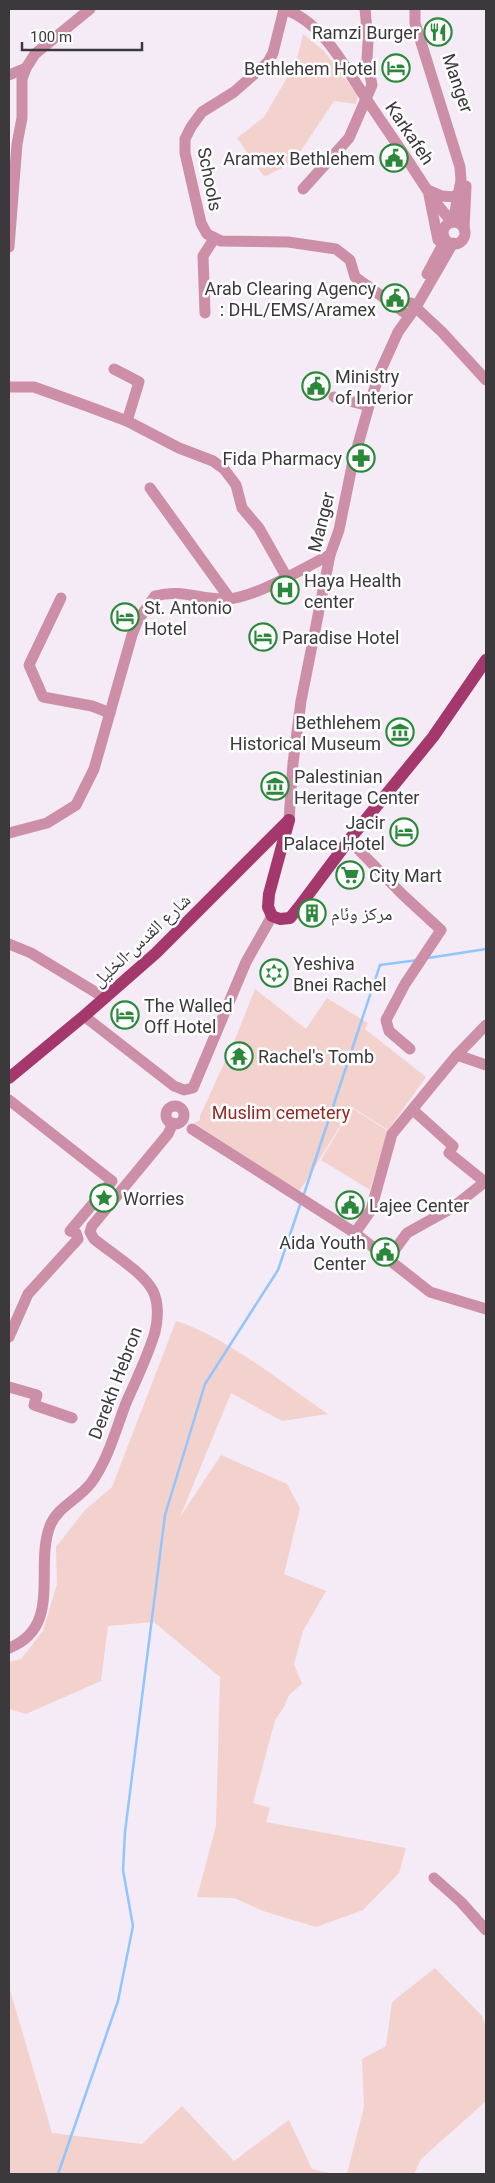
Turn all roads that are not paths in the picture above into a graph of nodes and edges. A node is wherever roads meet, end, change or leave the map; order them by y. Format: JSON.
{"nodes":[{"id":1,"x":90,"y":9,"type":"edge"},
{"id":2,"x":284,"y":9,"type":"edge"},
{"id":3,"x":365,"y":9,"type":"edge"},
{"id":4,"x":415,"y":9,"type":"edge"},
{"id":5,"x":26,"y":68,"type":"junction"},
{"id":6,"x":9,"y":75,"type":"edge"},
{"id":7,"x":366,"y":99,"type":"junction"},
{"id":8,"x":13,"y":143,"type":"edge"},
{"id":9,"x":303,"y":189,"type":"dead end"},
{"id":10,"x":428,"y":191,"type":"junction"},
{"id":11,"x":458,"y":193,"type":"junction"},
{"id":12,"x":435,"y":222,"type":"junction"},
{"id":13,"x":453,"y":222,"type":"junction"},
{"id":14,"x":464,"y":229,"type":"junction"},
{"id":15,"x":447,"y":238,"type":"junction"},
{"id":16,"x":214,"y":239,"type":"junction"},
{"id":17,"x":9,"y":248,"type":"edge"},
{"id":18,"x":438,"y":255,"type":"junction"},
{"id":19,"x":411,"y":308,"type":"junction"},
{"id":20,"x":205,"y":313,"type":"dead end"},
{"id":21,"x":114,"y":369,"type":"dead end"},
{"id":22,"x":486,"y":380,"type":"edge"},
{"id":23,"x":9,"y":386,"type":"edge"},
{"id":24,"x":334,"y":397,"type":"dead end"},
{"id":25,"x":369,"y":406,"type":"junction"},
{"id":26,"x":127,"y":421,"type":"junction"},
{"id":27,"x":150,"y":488,"type":"dead end"},
{"id":28,"x":330,"y":555,"type":"junction"},
{"id":29,"x":286,"y":576,"type":"junction"},
{"id":30,"x":61,"y":598,"type":"dead end"},
{"id":31,"x":230,"y":599,"type":"junction"},
{"id":32,"x":486,"y":660,"type":"edge"},
{"id":33,"x":110,"y":713,"type":"junction"},
{"id":34,"x":289,"y":820,"type":"junction"},
{"id":35,"x":9,"y":833,"type":"edge"},
{"id":36,"x":349,"y":840,"type":"junction"},
{"id":37,"x":272,"y":916,"type":"junction"},
{"id":38,"x":9,"y":944,"type":"edge"},
{"id":39,"x":105,"y":998,"type":"junction"},
{"id":40,"x":84,"y":1016,"type":"junction"},
{"id":41,"x":486,"y":1025,"type":"edge"},
{"id":42,"x":410,"y":1049,"type":"dead end"},
{"id":43,"x":457,"y":1055,"type":"junction"},
{"id":44,"x":486,"y":1065,"type":"edge"},
{"id":45,"x":9,"y":1078,"type":"edge"},
{"id":46,"x":9,"y":1100,"type":"edge"},
{"id":47,"x":413,"y":1110,"type":"junction"},
{"id":48,"x":173,"y":1123,"type":"dead end"},
{"id":49,"x":192,"y":1130,"type":"dead end"},
{"id":50,"x":486,"y":1182,"type":"edge"},
{"id":51,"x":355,"y":1233,"type":"junction"},
{"id":52,"x":388,"y":1259,"type":"junction"},
{"id":53,"x":486,"y":1309,"type":"edge"},
{"id":54,"x":9,"y":1337,"type":"edge"},
{"id":55,"x":9,"y":1386,"type":"edge"},
{"id":56,"x":72,"y":1418,"type":"dead end"},
{"id":57,"x":9,"y":1648,"type":"edge"},
{"id":58,"x":434,"y":1878,"type":"dead end"},
{"id":59,"x":486,"y":1930,"type":"edge"}],
"edges":[{"from":1,"to":5,"type":"street"},
{"from":2,"to":7,"type":"street","name":"Karkafeh"},
{"from":2,"to":16,"type":"street","name":"Schools"},
{"from":3,"to":7,"type":"street"},
{"from":4,"to":11,"type":"street","name":"Manger"},
{"from":4,"to":14,"type":"street","name":"Manger"},
{"from":5,"to":6,"type":"street"},
{"from":5,"to":8,"type":"street"},
{"from":7,"to":9,"type":"street"},
{"from":7,"to":10,"type":"street","name":"Karkafeh"},
{"from":8,"to":17,"type":"street"},
{"from":10,"to":11,"type":"street"},
{"from":10,"to":12,"type":"street"},
{"from":10,"to":13,"type":"street","name":"Karkafeh"},
{"from":11,"to":13,"type":"street","name":"Manger"},
{"from":12,"to":15,"type":"street"},
{"from":12,"to":18,"type":"street"},
{"from":13,"to":14,"type":"street"},
{"from":13,"to":15,"type":"street"},
{"from":14,"to":15,"type":"street"},
{"from":15,"to":18,"type":"street"},
{"from":15,"to":19,"type":"street","name":"Manger"},
{"from":16,"to":19,"type":"street"},
{"from":16,"to":20,"type":"street"},
{"from":18,"to":19,"type":"street"},
{"from":19,"to":22,"type":"street"},
{"from":19,"to":25,"type":"street","name":"Manger"},
{"from":21,"to":26,"type":"street"},
{"from":23,"to":26,"type":"street"},
{"from":24,"to":25,"type":"street"},
{"from":25,"to":28,"type":"street","name":"Manger"},
{"from":26,"to":29,"type":"street"},
{"from":27,"to":31,"type":"street"},
{"from":28,"to":29,"type":"street"},
{"from":28,"to":34,"type":"street","name":"Manger"},
{"from":29,"to":31,"type":"street"},
{"from":30,"to":33,"type":"street"},
{"from":31,"to":33,"type":"street"},
{"from":32,"to":36,"type":"main road"},
{"from":33,"to":35,"type":"street"},
{"from":34,"to":37,"type":"main road","name":"Manger"},
{"from":34,"to":39,"type":"main road","name":"شارع القدس-الخليل"},
{"from":36,"to":37,"type":"main road"},
{"from":36,"to":42,"type":"street"},
{"from":37,"to":40,"type":"street"},
{"from":38,"to":39,"type":"street"},
{"from":39,"to":40,"type":"main road","name":"شارع القدس-الخليل"},
{"from":40,"to":45,"type":"main road","name":"شارع القدس-الخليل"},
{"from":41,"to":43,"type":"street"},
{"from":43,"to":44,"type":"street"},
{"from":43,"to":47,"type":"street"},
{"from":46,"to":54,"type":"street"},
{"from":47,"to":50,"type":"street"},
{"from":47,"to":51,"type":"street"},
{"from":48,"to":57,"type":"street","name":"Derekh Hebron"},
{"from":49,"to":51,"type":"street"},
{"from":50,"to":52,"type":"street"},
{"from":51,"to":52,"type":"street"},
{"from":52,"to":53,"type":"street"},
{"from":55,"to":56,"type":"street"},
{"from":58,"to":59,"type":"street"}]}
